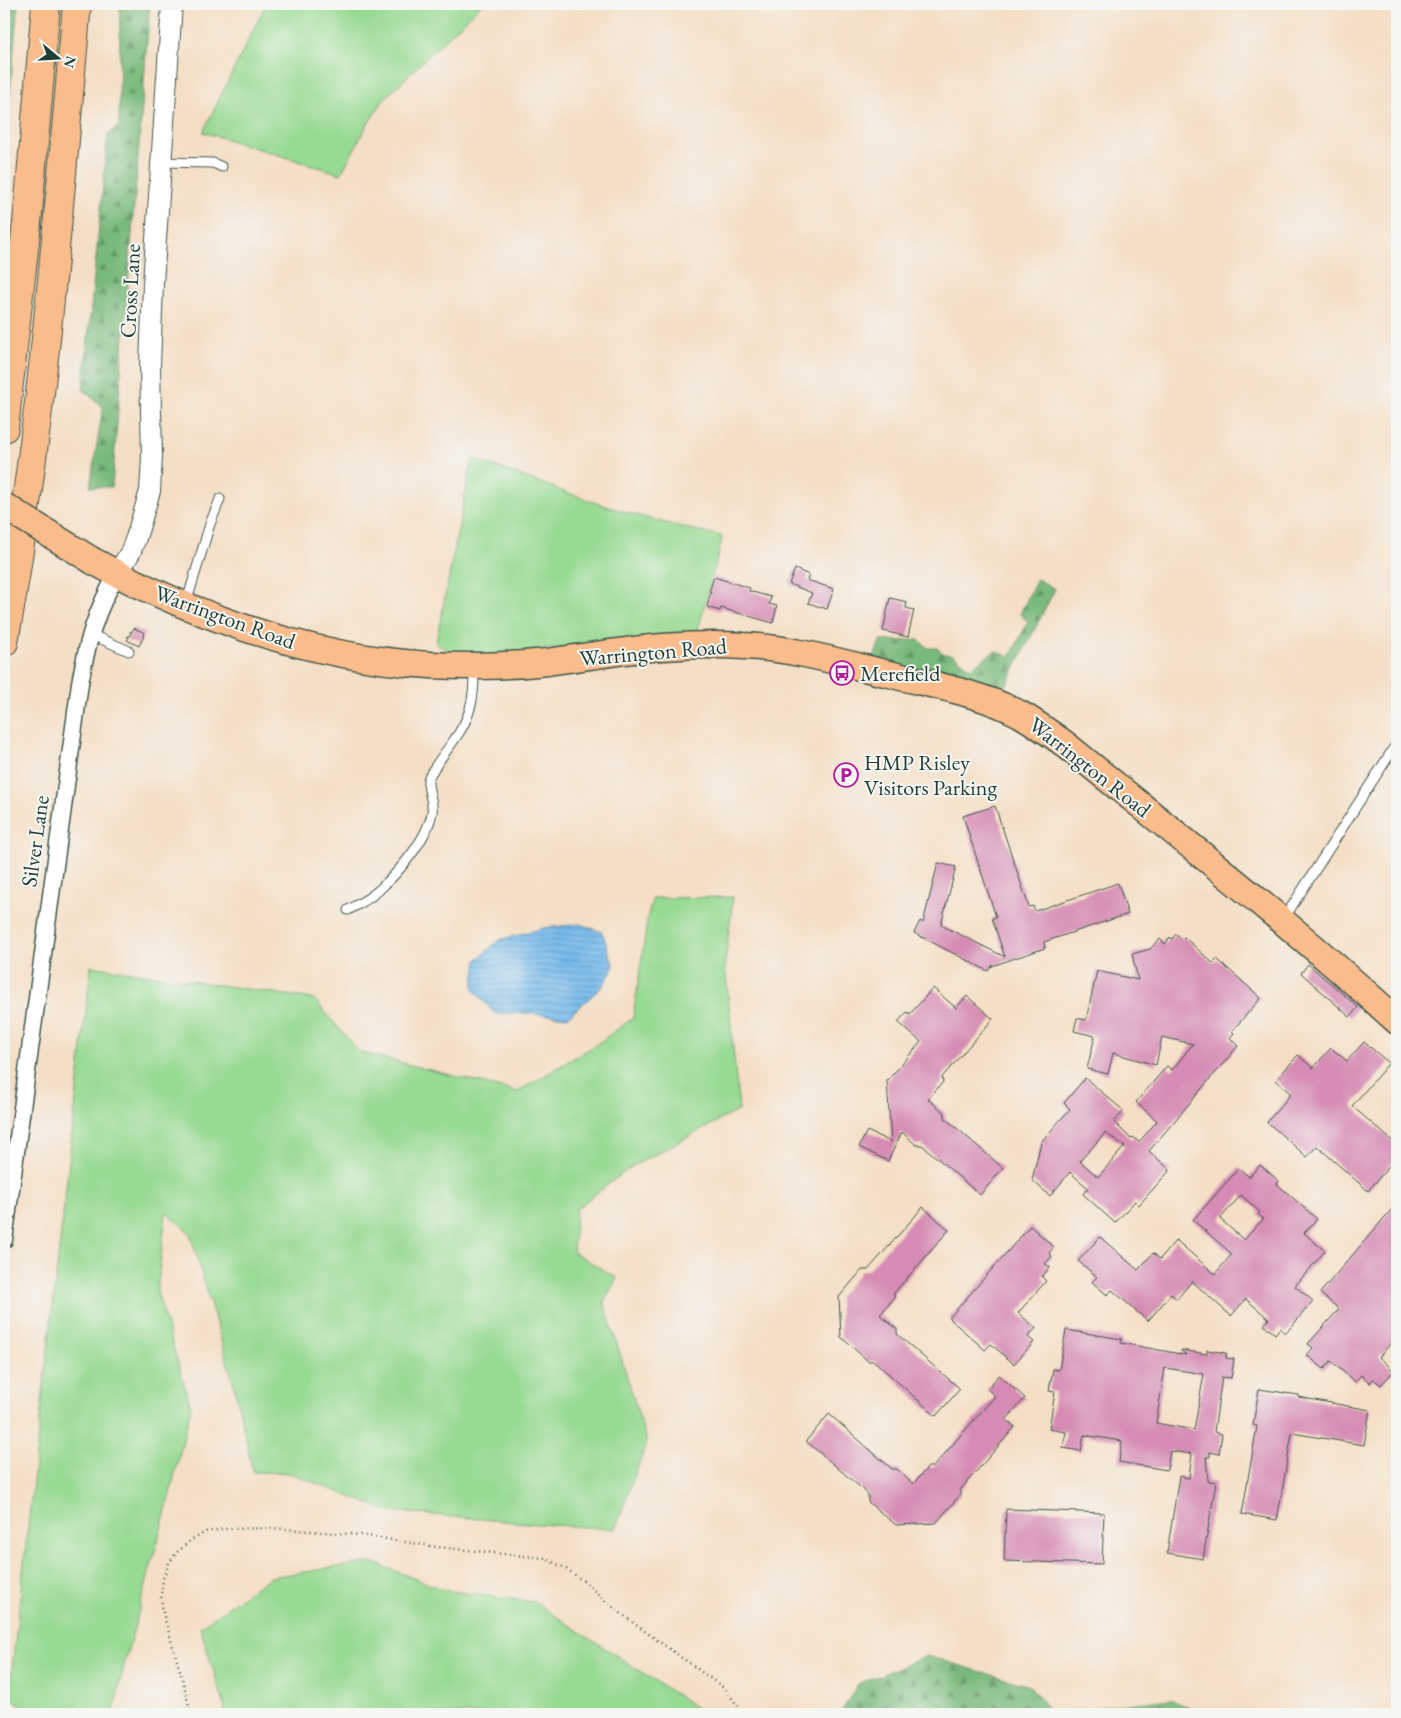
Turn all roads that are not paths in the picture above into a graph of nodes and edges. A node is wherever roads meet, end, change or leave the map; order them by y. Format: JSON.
{"nodes":[{"id":1,"x":46,"y":4,"type":"edge"},
{"id":2,"x":77,"y":4,"type":"edge"},
{"id":3,"x":172,"y":4,"type":"edge"},
{"id":4,"x":161,"y":162,"type":"junction"},
{"id":5,"x":222,"y":166,"type":"dead end"},
{"id":6,"x":4,"y":428,"type":"edge"},
{"id":7,"x":220,"y":499,"type":"dead end"},
{"id":8,"x":4,"y":506,"type":"edge"},
{"id":9,"x":117,"y":574,"type":"junction"},
{"id":10,"x":185,"y":606,"type":"junction"},
{"id":11,"x":90,"y":634,"type":"junction"},
{"id":12,"x":4,"y":642,"type":"edge"},
{"id":13,"x":129,"y":651,"type":"dead end"},
{"id":14,"x":474,"y":666,"type":"junction"},
{"id":15,"x":1397,"y":743,"type":"edge"},
{"id":16,"x":348,"y":910,"type":"dead end"},
{"id":17,"x":1282,"y":921,"type":"junction"},
{"id":18,"x":1397,"y":1021,"type":"edge"},
{"id":19,"x":4,"y":1240,"type":"edge"}],
"edges":[{"from":1,"to":6,"type":"highway"},
{"from":2,"to":12,"type":"highway"},
{"from":3,"to":4,"type":"street","name":"Cross Lane"},
{"from":4,"to":5,"type":"lane"},
{"from":4,"to":9,"type":"street","name":"Cross Lane"},
{"from":7,"to":10,"type":"lane"},
{"from":8,"to":9,"type":"main road","name":"Warrington Road","bridge":true},
{"from":9,"to":10,"type":"main road","name":"Warrington Road"},
{"from":9,"to":11,"type":"street","name":"Silver Lane"},
{"from":10,"to":14,"type":"main road","name":"Warrington Road"},
{"from":11,"to":13,"type":"lane"},
{"from":11,"to":19,"type":"street","name":"Silver Lane"},
{"from":14,"to":16,"type":"lane"},
{"from":14,"to":17,"type":"main road","name":"Warrington Road"},
{"from":15,"to":17,"type":"lane"},
{"from":17,"to":18,"type":"main road","name":"Warrington Road"}]}
